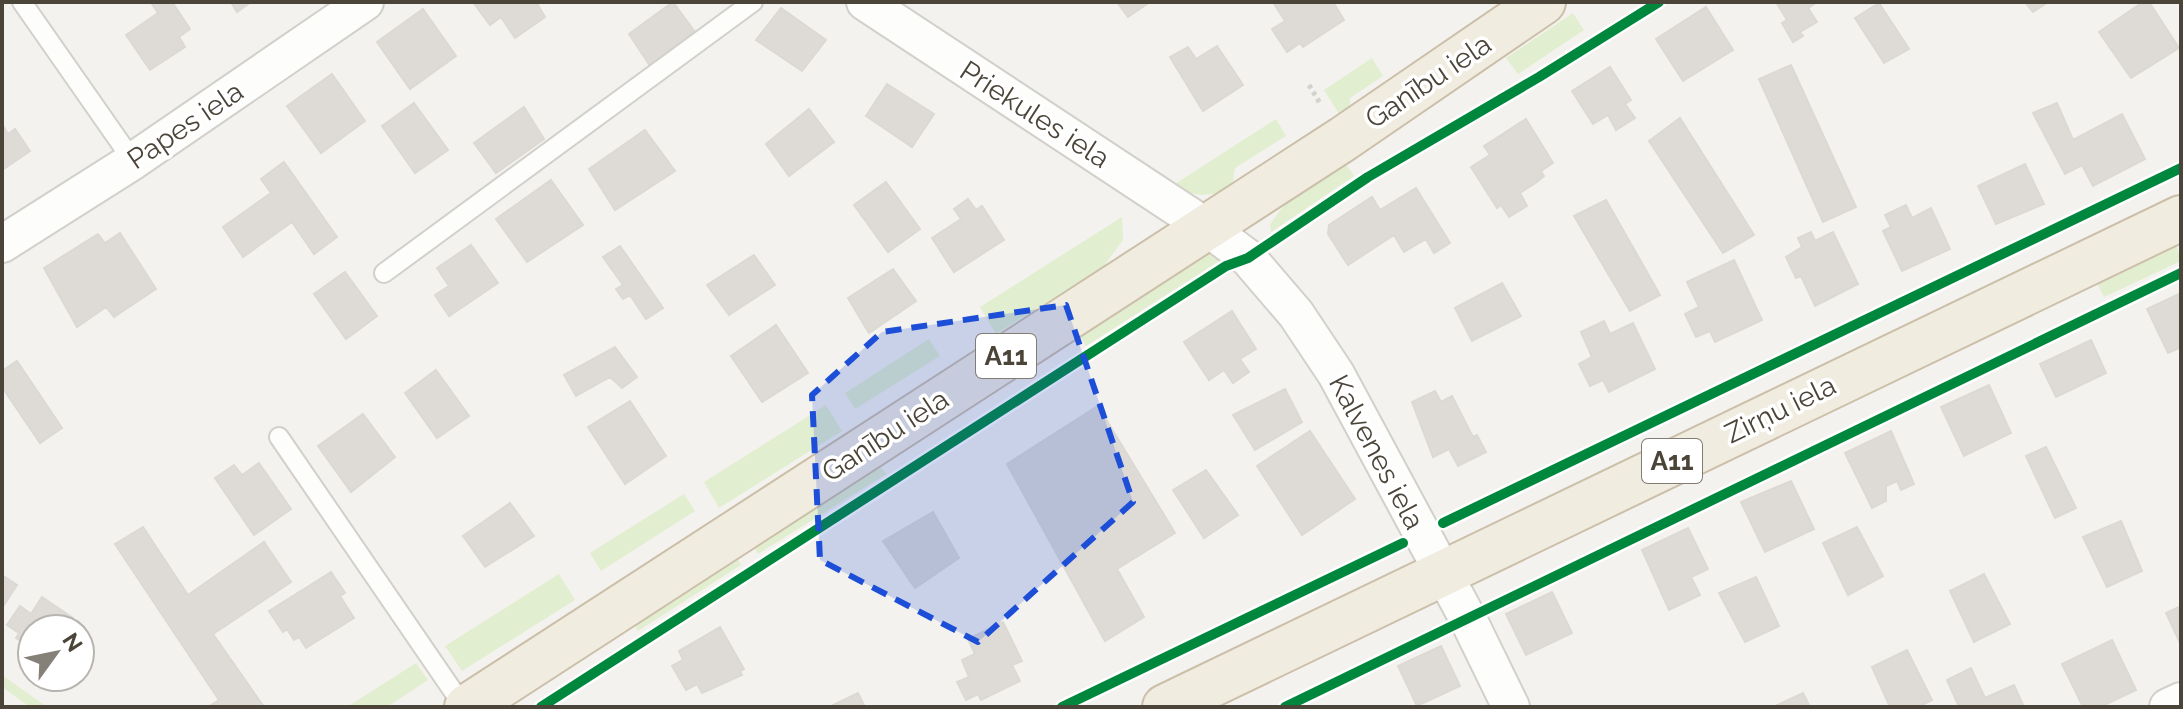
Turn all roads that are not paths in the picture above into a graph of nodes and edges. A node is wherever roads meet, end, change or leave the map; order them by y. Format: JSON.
{"nodes":[{"id":1,"x":22,"y":2,"type":"edge"},
{"id":2,"x":365,"y":2,"type":"edge"},
{"id":3,"x":753,"y":2,"type":"edge"},
{"id":4,"x":865,"y":2,"type":"edge"},
{"id":5,"x":1543,"y":2,"type":"edge"},
{"id":6,"x":133,"y":161,"type":"junction"},
{"id":7,"x":2181,"y":218,"type":"edge"},
{"id":8,"x":1205,"y":226,"type":"junction"},
{"id":9,"x":2,"y":244,"type":"edge"},
{"id":10,"x":384,"y":273,"type":"dead end"},
{"id":11,"x":279,"y":437,"type":"dead end"},
{"id":12,"x":1441,"y":572,"type":"junction"},
{"id":13,"x":2181,"y":701,"type":"edge"},
{"id":14,"x":465,"y":707,"type":"edge"},
{"id":15,"x":1165,"y":707,"type":"edge"},
{"id":16,"x":1511,"y":707,"type":"edge"},
{"id":17,"x":2168,"y":707,"type":"edge"}],
"edges":[{"from":1,"to":6,"type":"lane"},
{"from":2,"to":6,"type":"street","name":"Papes iela"},
{"from":3,"to":10,"type":"lane"},
{"from":4,"to":8,"type":"street","name":"Priekules iela"},
{"from":5,"to":8,"type":"highway","name":"Ganību iela","number":"A11"},
{"from":6,"to":9,"type":"street","name":"Papes iela"},
{"from":7,"to":12,"type":"highway","name":"Zirņu iela","number":"A11"},
{"from":8,"to":12,"type":"street","name":"Kalvenes iela"},
{"from":8,"to":14,"type":"highway","name":"Ganību iela","number":"A11"},
{"from":11,"to":14,"type":"lane"},
{"from":12,"to":15,"type":"highway","name":"Zirņu iela","number":"A11"},
{"from":12,"to":16,"type":"street","name":"Kalvenes iela"},
{"from":13,"to":17,"type":"street"}]}
